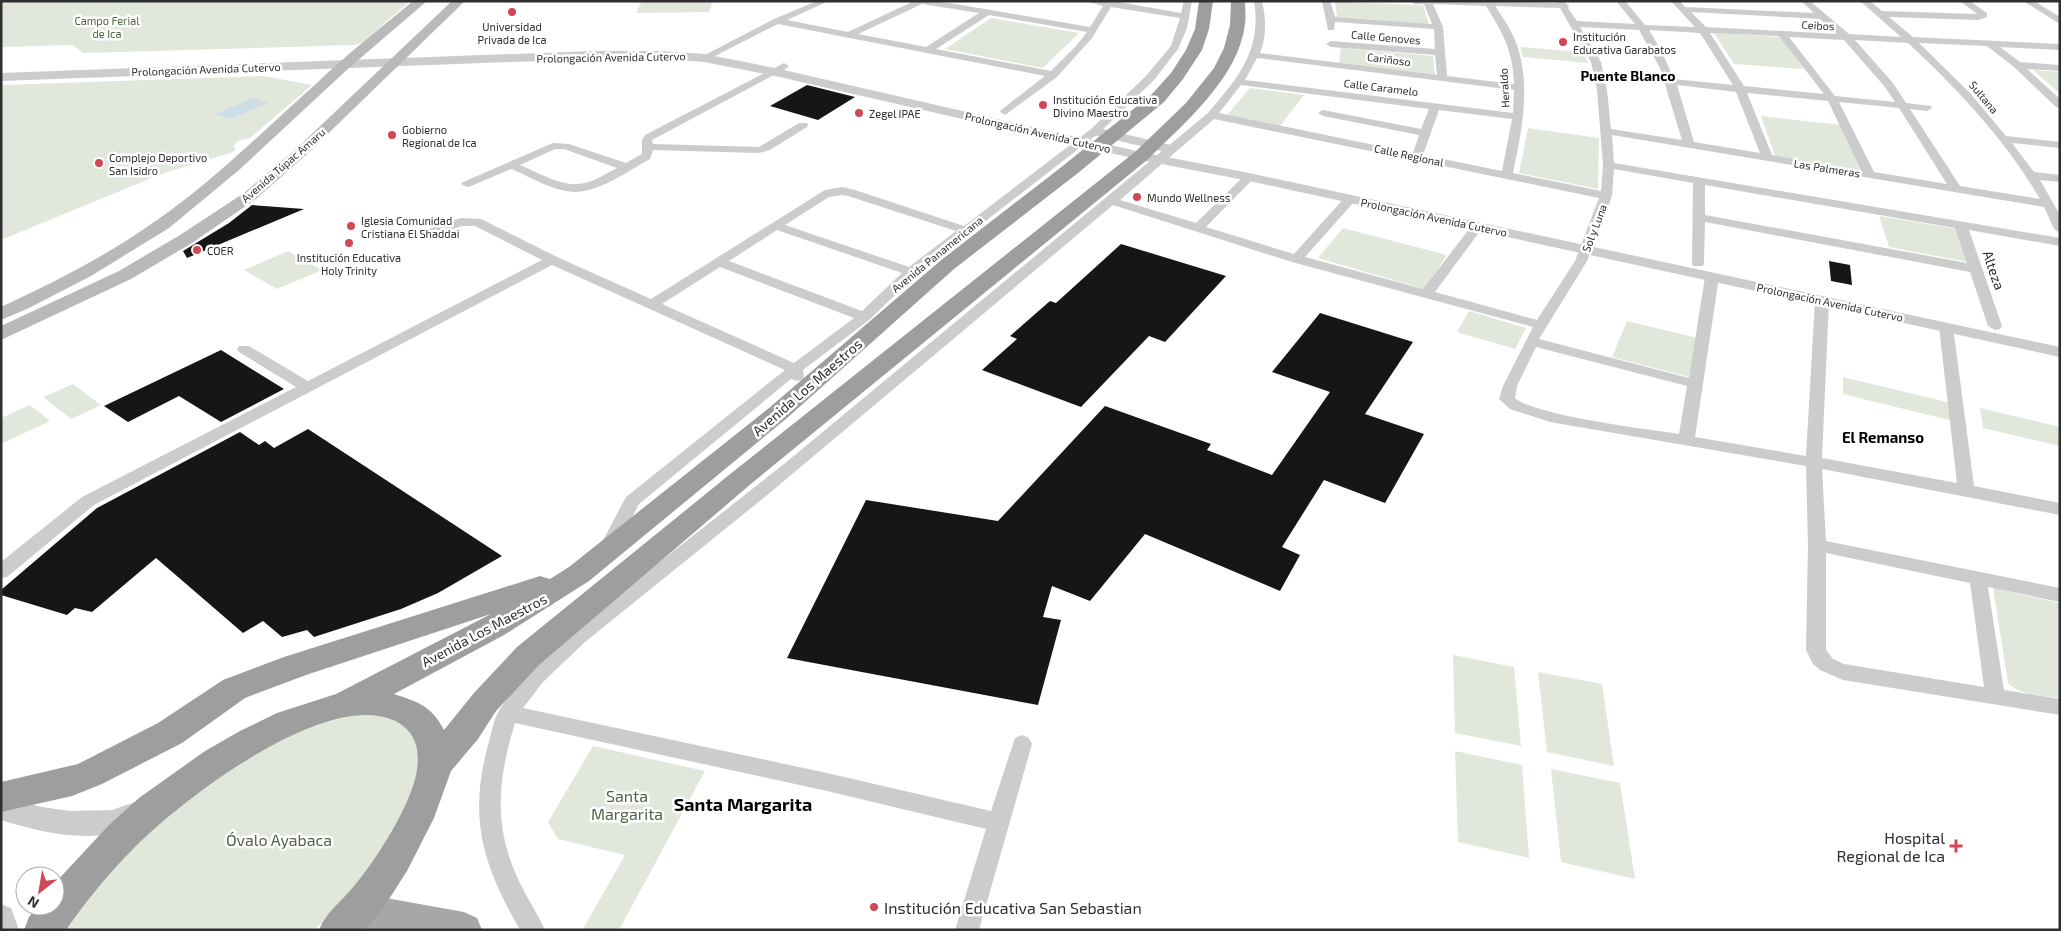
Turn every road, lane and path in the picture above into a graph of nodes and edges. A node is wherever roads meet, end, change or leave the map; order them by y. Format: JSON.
{"nodes":[{"id":1,"x":421,"y":1,"type":"edge"},
{"id":2,"x":459,"y":1,"type":"edge"},
{"id":3,"x":825,"y":1,"type":"edge"},
{"id":4,"x":921,"y":1,"type":"edge"},
{"id":5,"x":1089,"y":1,"type":"edge"},
{"id":6,"x":1188,"y":1,"type":"edge"},
{"id":7,"x":1206,"y":1,"type":"edge"},
{"id":8,"x":1238,"y":1,"type":"edge"},
{"id":9,"x":1258,"y":1,"type":"edge"},
{"id":10,"x":1326,"y":1,"type":"edge"},
{"id":11,"x":1414,"y":1,"type":"edge"},
{"id":12,"x":1620,"y":1,"type":"edge"},
{"id":13,"x":1751,"y":1,"type":"edge"},
{"id":14,"x":1805,"y":1,"type":"edge"},
{"id":15,"x":1864,"y":1,"type":"edge"},
{"id":16,"x":1964,"y":1,"type":"edge"},
{"id":17,"x":2027,"y":1,"type":"edge"},
{"id":18,"x":2040,"y":1,"type":"edge"},
{"id":19,"x":1428,"y":2,"type":"edge"},
{"id":20,"x":1108,"y":3,"type":"edge"},
{"id":21,"x":1489,"y":4,"type":"junction"},
{"id":22,"x":1562,"y":4,"type":"edge"},
{"id":23,"x":1678,"y":5,"type":"edge"},
{"id":24,"x":986,"y":12,"type":"junction"},
{"id":25,"x":1763,"y":13,"type":"junction"},
{"id":26,"x":2060,"y":13,"type":"edge"},
{"id":27,"x":1880,"y":14,"type":"junction"},
{"id":28,"x":1185,"y":16,"type":"junction"},
{"id":29,"x":1823,"y":16,"type":"junction"},
{"id":30,"x":1331,"y":19,"type":"junction"},
{"id":31,"x":777,"y":21,"type":"junction"},
{"id":32,"x":2060,"y":21,"type":"edge"},
{"id":33,"x":1575,"y":24,"type":"junction"},
{"id":34,"x":1438,"y":27,"type":"junction"},
{"id":35,"x":1644,"y":28,"type":"junction"},
{"id":36,"x":1093,"y":30,"type":"junction"},
{"id":37,"x":1703,"y":30,"type":"junction"},
{"id":38,"x":849,"y":35,"type":"junction"},
{"id":39,"x":1784,"y":35,"type":"junction"},
{"id":40,"x":1848,"y":38,"type":"junction"},
{"id":41,"x":1910,"y":41,"type":"junction"},
{"id":42,"x":1989,"y":43,"type":"junction"},
{"id":43,"x":1331,"y":44,"type":"junction"},
{"id":44,"x":2060,"y":47,"type":"edge"},
{"id":45,"x":928,"y":50,"type":"junction"},
{"id":46,"x":1440,"y":52,"type":"junction"},
{"id":47,"x":708,"y":55,"type":"junction"},
{"id":48,"x":1256,"y":55,"type":"junction"},
{"id":49,"x":398,"y":58,"type":"junction"},
{"id":50,"x":351,"y":60,"type":"junction"},
{"id":51,"x":127,"y":62,"type":"junction"},
{"id":52,"x":1326,"y":64,"type":"junction"},
{"id":53,"x":2017,"y":65,"type":"junction"},
{"id":54,"x":1,"y":66,"type":"edge"},
{"id":55,"x":2060,"y":68,"type":"edge"},
{"id":56,"x":779,"y":69,"type":"junction"},
{"id":57,"x":112,"y":72,"type":"junction"},
{"id":58,"x":1054,"y":75,"type":"junction"},
{"id":59,"x":1,"y":77,"type":"edge"},
{"id":60,"x":1442,"y":78,"type":"junction"},
{"id":61,"x":1241,"y":82,"type":"junction"},
{"id":62,"x":1672,"y":82,"type":"junction"},
{"id":63,"x":1518,"y":88,"type":"junction"},
{"id":64,"x":1740,"y":88,"type":"junction"},
{"id":65,"x":1832,"y":98,"type":"junction"},
{"id":66,"x":1903,"y":105,"type":"junction"},
{"id":67,"x":2060,"y":105,"type":"edge"},
{"id":68,"x":1435,"y":106,"type":"junction"},
{"id":69,"x":1928,"y":108,"type":"dead end"},
{"id":70,"x":1005,"y":112,"type":"junction"},
{"id":71,"x":1323,"y":113,"type":"dead end"},
{"id":72,"x":1212,"y":115,"type":"junction"},
{"id":73,"x":987,"y":116,"type":"junction"},
{"id":74,"x":1518,"y":116,"type":"junction"},
{"id":75,"x":1044,"y":120,"type":"dead end"},
{"id":76,"x":803,"y":125,"type":"dead end"},
{"id":77,"x":1606,"y":131,"type":"junction"},
{"id":78,"x":1425,"y":133,"type":"junction"},
{"id":79,"x":1094,"y":137,"type":"junction"},
{"id":80,"x":2003,"y":139,"type":"junction"},
{"id":81,"x":1689,"y":145,"type":"junction"},
{"id":82,"x":2060,"y":145,"type":"edge"},
{"id":83,"x":281,"y":148,"type":"junction"},
{"id":84,"x":647,"y":148,"type":"junction"},
{"id":85,"x":1156,"y":155,"type":"junction"},
{"id":86,"x":1417,"y":157,"type":"junction"},
{"id":87,"x":1768,"y":158,"type":"junction"},
{"id":88,"x":242,"y":160,"type":"junction"},
{"id":89,"x":511,"y":165,"type":"junction"},
{"id":90,"x":1608,"y":165,"type":"junction"},
{"id":91,"x":626,"y":167,"type":"junction"},
{"id":92,"x":1869,"y":174,"type":"junction"},
{"id":93,"x":1507,"y":175,"type":"junction"},
{"id":94,"x":2030,"y":175,"type":"junction"},
{"id":95,"x":1249,"y":177,"type":"junction"},
{"id":96,"x":2060,"y":179,"type":"edge"},
{"id":97,"x":1699,"y":180,"type":"junction"},
{"id":98,"x":467,"y":184,"type":"dead end"},
{"id":99,"x":1956,"y":189,"type":"junction"},
{"id":100,"x":1606,"y":196,"type":"junction"},
{"id":101,"x":1350,"y":199,"type":"junction"},
{"id":102,"x":1110,"y":201,"type":"junction"},
{"id":103,"x":2053,"y":209,"type":"edge"},
{"id":104,"x":1698,"y":217,"type":"junction"},
{"id":105,"x":777,"y":226,"type":"junction"},
{"id":106,"x":1477,"y":226,"type":"junction"},
{"id":107,"x":1961,"y":226,"type":"junction"},
{"id":108,"x":1198,"y":228,"type":"junction"},
{"id":109,"x":2060,"y":229,"type":"edge"},
{"id":110,"x":966,"y":230,"type":"junction"},
{"id":111,"x":420,"y":236,"type":"dead end"},
{"id":112,"x":2060,"y":242,"type":"edge"},
{"id":113,"x":1586,"y":245,"type":"junction"},
{"id":114,"x":1297,"y":259,"type":"junction"},
{"id":115,"x":552,"y":260,"type":"junction"},
{"id":116,"x":721,"y":262,"type":"junction"},
{"id":117,"x":1698,"y":263,"type":"junction"},
{"id":118,"x":1976,"y":269,"type":"junction"},
{"id":119,"x":911,"y":272,"type":"junction"},
{"id":120,"x":1712,"y":277,"type":"junction"},
{"id":121,"x":1426,"y":295,"type":"junction"},
{"id":122,"x":1822,"y":301,"type":"junction"},
{"id":123,"x":652,"y":305,"type":"junction"},
{"id":124,"x":947,"y":313,"type":"junction"},
{"id":125,"x":1,"y":314,"type":"edge"},
{"id":126,"x":864,"y":317,"type":"junction"},
{"id":127,"x":1540,"y":325,"type":"junction"},
{"id":128,"x":1995,"y":326,"type":"junction"},
{"id":129,"x":1946,"y":327,"type":"junction"},
{"id":130,"x":1,"y":334,"type":"edge"},
{"id":131,"x":944,"y":339,"type":"junction"},
{"id":132,"x":2060,"y":340,"type":"edge"},
{"id":133,"x":1531,"y":341,"type":"junction"},
{"id":134,"x":244,"y":349,"type":"dead end"},
{"id":135,"x":2060,"y":352,"type":"edge"},
{"id":136,"x":795,"y":369,"type":"junction"},
{"id":137,"x":1695,"y":384,"type":"junction"},
{"id":138,"x":306,"y":386,"type":"junction"},
{"id":139,"x":800,"y":394,"type":"junction"},
{"id":140,"x":1686,"y":441,"type":"junction"},
{"id":141,"x":1814,"y":461,"type":"junction"},
{"id":142,"x":1966,"y":489,"type":"junction"},
{"id":143,"x":2060,"y":509,"type":"edge"},
{"id":144,"x":1817,"y":545,"type":"junction"},
{"id":145,"x":605,"y":553,"type":"junction"},
{"id":146,"x":1,"y":572,"type":"edge"},
{"id":147,"x":1978,"y":578,"type":"junction"},
{"id":148,"x":647,"y":580,"type":"junction"},
{"id":149,"x":617,"y":582,"type":"junction"},
{"id":150,"x":2060,"y":595,"type":"edge"},
{"id":151,"x":1995,"y":696,"type":"junction"},
{"id":152,"x":343,"y":705,"type":"junction"},
{"id":153,"x":2060,"y":707,"type":"edge"},
{"id":154,"x":508,"y":713,"type":"junction"},
{"id":155,"x":1022,"y":744,"type":"dead end"},
{"id":156,"x":436,"y":764,"type":"junction"},
{"id":157,"x":1,"y":797,"type":"edge"},
{"id":158,"x":1,"y":808,"type":"edge"},
{"id":159,"x":152,"y":809,"type":"junction"},
{"id":160,"x":998,"y":822,"type":"junction"},
{"id":161,"x":1,"y":918,"type":"edge"},
{"id":162,"x":348,"y":920,"type":"edge"},
{"id":163,"x":4,"y":930,"type":"edge"},
{"id":164,"x":43,"y":930,"type":"edge"},
{"id":165,"x":464,"y":930,"type":"edge"},
{"id":166,"x":533,"y":930,"type":"edge"},
{"id":167,"x":967,"y":930,"type":"edge"}],
"edges":[{"from":1,"to":50,"type":"main road","name":"Avenida Túpac Amaru"},
{"from":2,"to":49,"type":"main road","name":"Avenida Túpac Amaru"},
{"from":3,"to":31,"type":"street"},
{"from":4,"to":24,"type":"street"},
{"from":4,"to":38,"type":"street"},
{"from":5,"to":20,"type":"street"},
{"from":6,"to":28,"type":"street","name":"Avenida Panamericana"},
{"from":7,"to":79,"type":"highway","name":"Avenida Los Maestros"},
{"from":8,"to":85,"type":"highway","name":"Avenida Los Maestros"},
{"from":9,"to":48,"type":"street"},
{"from":10,"to":30,"type":"street"},
{"from":11,"to":19,"type":"street"},
{"from":12,"to":35,"type":"street"},
{"from":13,"to":25,"type":"street"},
{"from":14,"to":29,"type":"street"},
{"from":15,"to":27,"type":"street","name":"Sultana"},
{"from":16,"to":27,"type":"street"},
{"from":17,"to":32,"type":"street"},
{"from":18,"to":26,"type":"street"},
{"from":19,"to":21,"type":"street"},
{"from":19,"to":34,"type":"street"},
{"from":20,"to":28,"type":"street"},
{"from":20,"to":36,"type":"street"},
{"from":21,"to":22,"type":"street"},
{"from":21,"to":63,"type":"street","name":"Heraldo"},
{"from":22,"to":33,"type":"street","name":"Sol y Luna"},
{"from":23,"to":25,"type":"street"},
{"from":23,"to":37,"type":"street"},
{"from":24,"to":36,"type":"street"},
{"from":24,"to":45,"type":"street"},
{"from":25,"to":29,"type":"street"},
{"from":27,"to":41,"type":"street","name":"Sultana"},
{"from":28,"to":79,"type":"street","name":"Avenida Panamericana"},
{"from":29,"to":40,"type":"street"},
{"from":30,"to":34,"type":"street"},
{"from":30,"to":43,"type":"street"},
{"from":31,"to":38,"type":"street"},
{"from":31,"to":47,"type":"street"},
{"from":33,"to":35,"type":"street","name":"Ceibos"},
{"from":33,"to":77,"type":"street","name":"Sol y Luna"},
{"from":34,"to":46,"type":"street"},
{"from":35,"to":37,"type":"street","name":"Ceibos"},
{"from":35,"to":62,"type":"street"},
{"from":36,"to":58,"type":"street"},
{"from":37,"to":39,"type":"street","name":"Ceibos"},
{"from":37,"to":64,"type":"street"},
{"from":38,"to":45,"type":"street"},
{"from":39,"to":40,"type":"street","name":"Ceibos"},
{"from":39,"to":65,"type":"street"},
{"from":40,"to":41,"type":"street","name":"Ceibos"},
{"from":40,"to":66,"type":"street"},
{"from":41,"to":42,"type":"street","name":"Ceibos"},
{"from":41,"to":80,"type":"street","name":"Sultana"},
{"from":42,"to":44,"type":"street","name":"Ceibos"},
{"from":42,"to":53,"type":"street"},
{"from":43,"to":46,"type":"street","name":"Calle Genoves"},
{"from":43,"to":52,"type":"street"},
{"from":45,"to":58,"type":"street"},
{"from":46,"to":60,"type":"street"},
{"from":47,"to":49,"type":"street","name":"Prolongación Avenida Cutervo"},
{"from":47,"to":56,"type":"street","name":"Prolongación Avenida Cutervo"},
{"from":48,"to":52,"type":"street","name":"Cariñoso"},
{"from":48,"to":61,"type":"street"},
{"from":49,"to":50,"type":"street","name":"Prolongación Avenida Cutervo"},
{"from":49,"to":83,"type":"main road","name":"Avenida Túpac Amaru"},
{"from":50,"to":51,"type":"street","name":"Prolongación Avenida Cutervo"},
{"from":50,"to":57,"type":"street","name":"Prolongación Avenida Cutervo"},
{"from":50,"to":83,"type":"main road","name":"Avenida Túpac Amaru"},
{"from":51,"to":54,"type":"street","name":"Prolongación Avenida Cutervo"},
{"from":51,"to":57,"type":"street"},
{"from":52,"to":60,"type":"street","name":"Cariñoso"},
{"from":53,"to":55,"type":"street"},
{"from":53,"to":67,"type":"street"},
{"from":56,"to":73,"type":"street","name":"Prolongación Avenida Cutervo"},
{"from":56,"to":84,"type":"street"},
{"from":57,"to":59,"type":"street","name":"Prolongación Avenida Cutervo"},
{"from":58,"to":70,"type":"street"},
{"from":60,"to":63,"type":"street","name":"Cariñoso"},
{"from":61,"to":68,"type":"street","name":"Calle Caramelo"},
{"from":61,"to":72,"type":"street"},
{"from":62,"to":64,"type":"street"},
{"from":62,"to":81,"type":"street"},
{"from":63,"to":74,"type":"street","name":"Heraldo"},
{"from":64,"to":65,"type":"street"},
{"from":64,"to":87,"type":"street"},
{"from":65,"to":66,"type":"street"},
{"from":65,"to":92,"type":"street"},
{"from":66,"to":69,"type":"street"},
{"from":66,"to":99,"type":"street"},
{"from":68,"to":74,"type":"street","name":"Calle Caramelo"},
{"from":68,"to":78,"type":"street"},
{"from":70,"to":73,"type":"street","name":"Prolongación Avenida Cutervo"},
{"from":70,"to":75,"type":"street","name":"Prolongación Avenida Cutervo"},
{"from":71,"to":78,"type":"street"},
{"from":72,"to":85,"type":"street"},
{"from":72,"to":86,"type":"street","name":"Calle Regional"},
{"from":73,"to":79,"type":"street","name":"Prolongación Avenida Cutervo"},
{"from":74,"to":93,"type":"street","name":"Heraldo"},
{"from":76,"to":84,"type":"street"},
{"from":77,"to":81,"type":"street","name":"Las Palmeras"},
{"from":77,"to":90,"type":"street","name":"Sol y Luna"},
{"from":78,"to":86,"type":"street"},
{"from":79,"to":85,"type":"street","name":"Prolongación Avenida Cutervo"},
{"from":79,"to":110,"type":"street","name":"Avenida Panamericana"},
{"from":79,"to":139,"type":"highway","name":"Avenida Los Maestros"},
{"from":80,"to":82,"type":"street"},
{"from":80,"to":94,"type":"street","name":"Sultana"},
{"from":81,"to":87,"type":"street","name":"Las Palmeras"},
{"from":83,"to":88,"type":"main road","name":"Avenida Túpac Amaru"},
{"from":83,"to":88,"type":"main road"},
{"from":83,"to":130,"type":"main road","name":"Avenida Túpac Amaru"},
{"from":84,"to":91,"type":"street"},
{"from":85,"to":95,"type":"street","name":"Prolongación Avenida Cutervo"},
{"from":85,"to":102,"type":"street"},
{"from":85,"to":113,"type":"street","name":"Prolongación Avenida Cutervo"},
{"from":85,"to":124,"type":"highway","name":"Avenida Los Maestros"},
{"from":86,"to":93,"type":"street","name":"Calle Regional"},
{"from":87,"to":92,"type":"street","name":"Las Palmeras"},
{"from":88,"to":125,"type":"main road","name":"Avenida Túpac Amaru"},
{"from":89,"to":91,"type":"street"},
{"from":89,"to":91,"type":"street"},
{"from":89,"to":98,"type":"street"},
{"from":90,"to":97,"type":"street"},
{"from":90,"to":100,"type":"street","name":"Sol y Luna"},
{"from":92,"to":99,"type":"street","name":"Las Palmeras"},
{"from":93,"to":100,"type":"street","name":"Calle Regional"},
{"from":94,"to":96,"type":"street"},
{"from":94,"to":103,"type":"street","name":"Sultana"},
{"from":95,"to":101,"type":"street","name":"Prolongación Avenida Cutervo"},
{"from":95,"to":108,"type":"street"},
{"from":97,"to":104,"type":"street"},
{"from":97,"to":107,"type":"street"},
{"from":99,"to":103,"type":"street","name":"Las Palmeras"},
{"from":100,"to":113,"type":"street","name":"Sol y Luna"},
{"from":101,"to":106,"type":"street","name":"Prolongación Avenida Cutervo"},
{"from":101,"to":114,"type":"street"},
{"from":102,"to":108,"type":"street"},
{"from":102,"to":131,"type":"street"},
{"from":103,"to":109,"type":"street","name":"Sultana"},
{"from":104,"to":117,"type":"street"},
{"from":104,"to":118,"type":"street"},
{"from":105,"to":110,"type":"street"},
{"from":105,"to":116,"type":"street"},
{"from":105,"to":119,"type":"street"},
{"from":106,"to":113,"type":"street","name":"Prolongación Avenida Cutervo"},
{"from":106,"to":121,"type":"street"},
{"from":107,"to":112,"type":"street"},
{"from":107,"to":118,"type":"street","name":"Alteza"},
{"from":108,"to":114,"type":"street"},
{"from":110,"to":119,"type":"street","name":"Avenida Panamericana"},
{"from":111,"to":115,"type":"street"},
{"from":113,"to":117,"type":"street","name":"Prolongación Avenida Cutervo"},
{"from":113,"to":120,"type":"street","name":"Prolongación Avenida Cutervo"},
{"from":113,"to":127,"type":"street","name":"Sol y Luna"},
{"from":114,"to":121,"type":"street"},
{"from":115,"to":123,"type":"street"},
{"from":115,"to":138,"type":"street"},
{"from":116,"to":123,"type":"street"},
{"from":116,"to":126,"type":"street"},
{"from":117,"to":128,"type":"street","name":"Prolongación Avenida Cutervo"},
{"from":118,"to":128,"type":"street","name":"Alteza"},
{"from":119,"to":126,"type":"street","name":"Avenida Panamericana"},
{"from":120,"to":122,"type":"street","name":"Prolongación Avenida Cutervo"},
{"from":120,"to":137,"type":"street"},
{"from":121,"to":127,"type":"street"},
{"from":122,"to":129,"type":"street","name":"Prolongación Avenida Cutervo"},
{"from":122,"to":141,"type":"street"},
{"from":123,"to":136,"type":"street"},
{"from":124,"to":131,"type":"highway"},
{"from":124,"to":149,"type":"highway","name":"Avenida Los Maestros"},
{"from":126,"to":136,"type":"street","name":"Avenida Panamericana"},
{"from":127,"to":133,"type":"street","name":"Sol y Luna"},
{"from":128,"to":132,"type":"street","name":"Prolongación Avenida Cutervo"},
{"from":129,"to":135,"type":"street","name":"Prolongación Avenida Cutervo"},
{"from":129,"to":142,"type":"street"},
{"from":131,"to":148,"type":"street"},
{"from":133,"to":137,"type":"street"},
{"from":133,"to":140,"type":"street","name":"Sol y Luna"},
{"from":134,"to":138,"type":"street"},
{"from":136,"to":139,"type":"street"},
{"from":136,"to":145,"type":"street","name":"Avenida Panamericana"},
{"from":137,"to":140,"type":"street"},
{"from":138,"to":146,"type":"street"},
{"from":139,"to":145,"type":"highway","name":"Avenida Los Maestros"},
{"from":140,"to":141,"type":"street"},
{"from":141,"to":142,"type":"street"},
{"from":141,"to":144,"type":"street"},
{"from":142,"to":143,"type":"street"},
{"from":144,"to":147,"type":"street"},
{"from":144,"to":151,"type":"street"},
{"from":145,"to":152,"type":"highway","name":"Avenida Los Maestros"},
{"from":145,"to":157,"type":"highway"},
{"from":147,"to":150,"type":"street"},
{"from":147,"to":151,"type":"street"},
{"from":148,"to":149,"type":"highway"},
{"from":148,"to":154,"type":"street"},
{"from":149,"to":156,"type":"highway","name":"Avenida Los Maestros"},
{"from":151,"to":153,"type":"street"},
{"from":152,"to":156,"type":"highway"},
{"from":152,"to":159,"type":"highway"},
{"from":154,"to":160,"type":"street"},
{"from":154,"to":166,"type":"street"},
{"from":155,"to":160,"type":"street"},
{"from":156,"to":162,"type":"highway"},
{"from":158,"to":159,"type":"street"},
{"from":159,"to":164,"type":"highway"},
{"from":160,"to":167,"type":"street"},
{"from":161,"to":163,"type":"street"},
{"from":162,"to":165,"type":"main road"}]}
